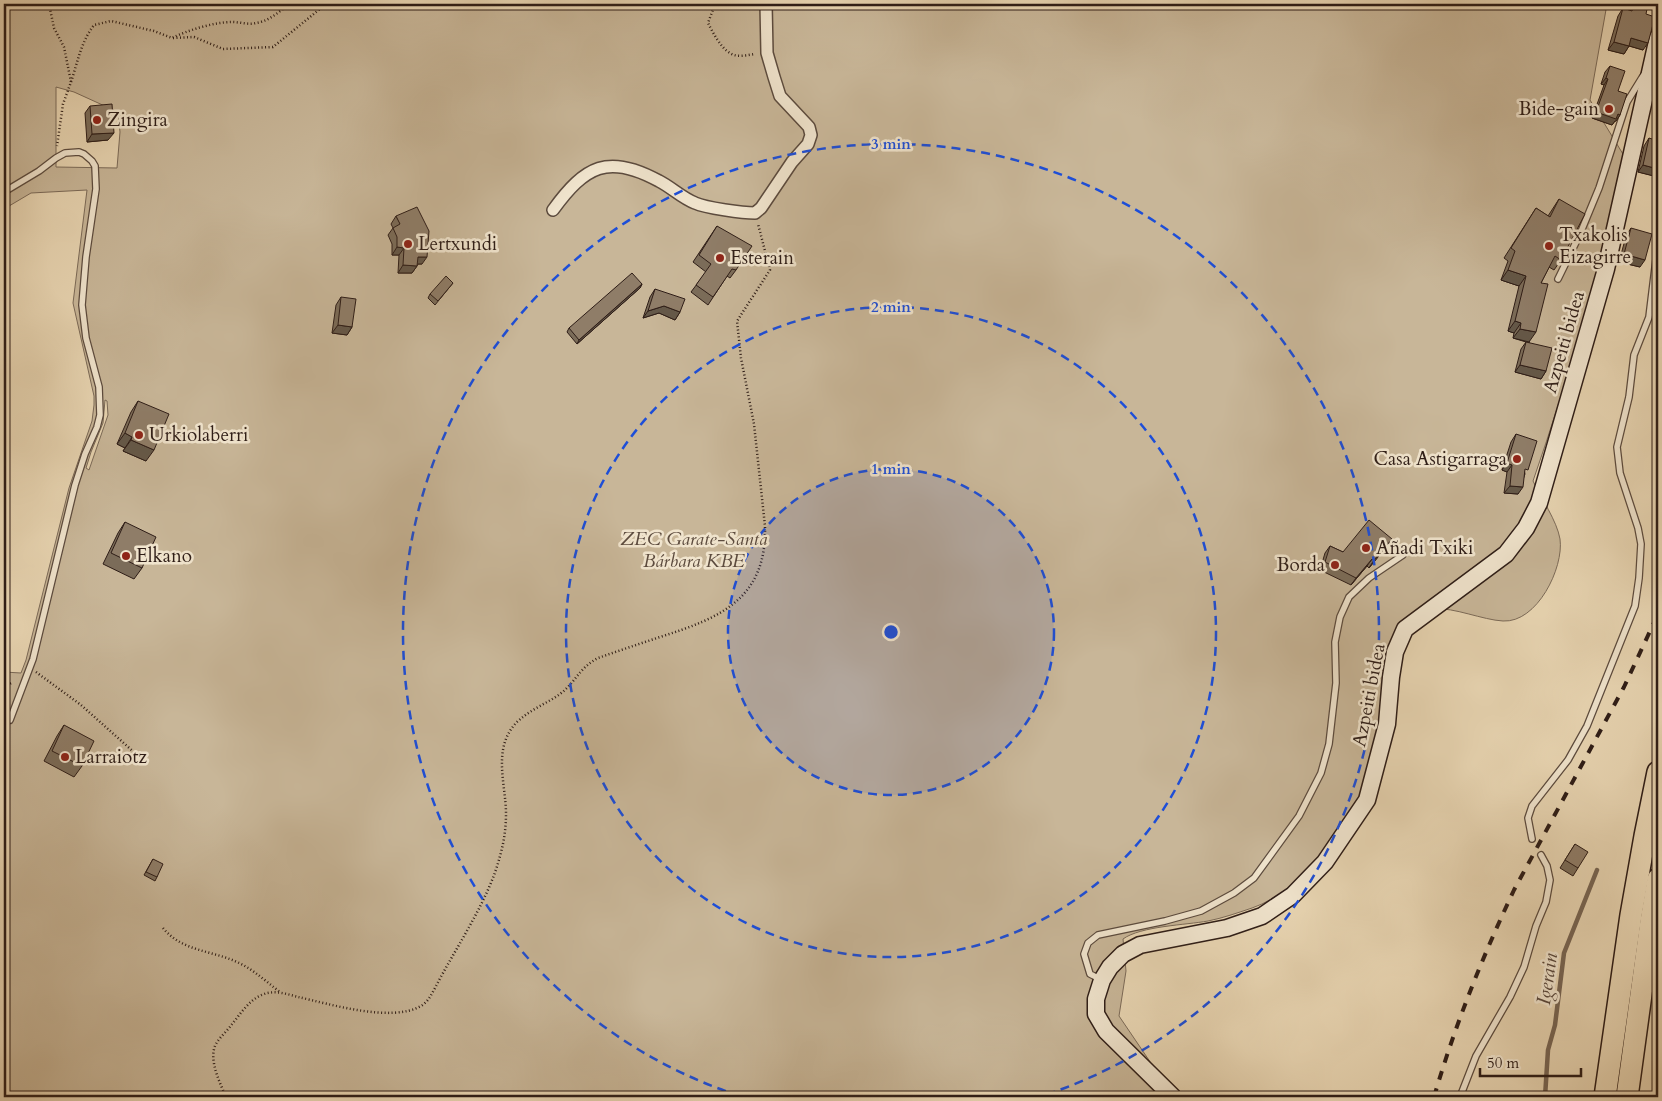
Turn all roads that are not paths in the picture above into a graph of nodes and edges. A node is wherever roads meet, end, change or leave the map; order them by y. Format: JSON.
{"nodes":[{"id":1,"x":766,"y":4,"type":"edge"},
{"id":2,"x":1656,"y":49,"type":"edge"},
{"id":3,"x":4,"y":192,"type":"edge"},
{"id":4,"x":552,"y":210,"type":"dead end"},
{"id":5,"x":1658,"y":244,"type":"edge"},
{"id":6,"x":1558,"y":279,"type":"dead end"},
{"id":7,"x":1403,"y":555,"type":"dead end"},
{"id":8,"x":10,"y":720,"type":"dead end"},
{"id":9,"x":1658,"y":772,"type":"edge"},
{"id":10,"x":1532,"y":839,"type":"dead end"},
{"id":11,"x":1541,"y":855,"type":"dead end"},
{"id":12,"x":1658,"y":879,"type":"edge"},
{"id":13,"x":1102,"y":980,"type":"junction"},
{"id":14,"x":1173,"y":1097,"type":"edge"},
{"id":15,"x":1460,"y":1097,"type":"edge"},
{"id":16,"x":1605,"y":1097,"type":"edge"},
{"id":17,"x":1627,"y":1097,"type":"edge"}],
"edges":[{"from":1,"to":4,"type":"street"},
{"from":2,"to":6,"type":"lane"},
{"from":2,"to":13,"type":"main road","name":"Azpeiti bidea"},
{"from":3,"to":8,"type":"lane"},
{"from":5,"to":10,"type":"lane"},
{"from":7,"to":13,"type":"lane"},
{"from":9,"to":16,"type":"highway"},
{"from":11,"to":15,"type":"lane"},
{"from":12,"to":17,"type":"highway"},
{"from":13,"to":14,"type":"main road","name":"Azpeiti bidea"}]}
